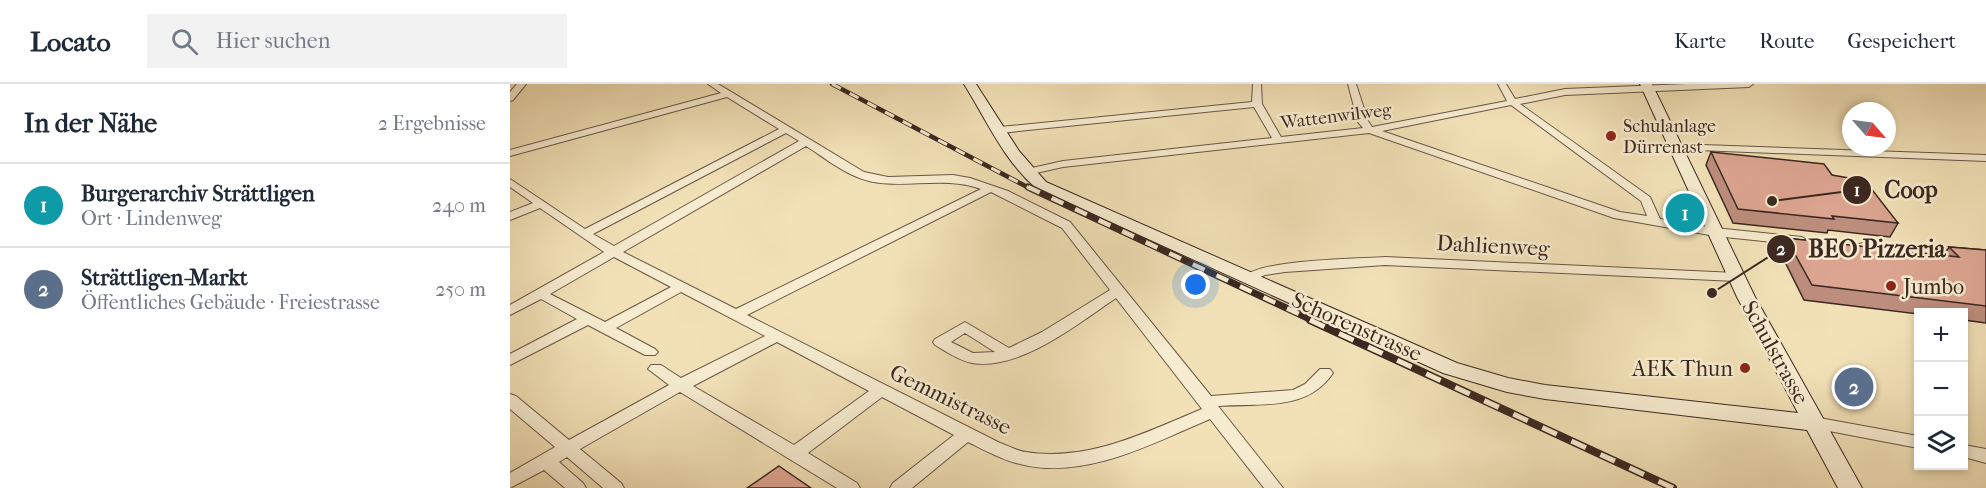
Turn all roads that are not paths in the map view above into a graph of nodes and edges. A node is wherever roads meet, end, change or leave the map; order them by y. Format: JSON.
{"nodes":[{"id":1,"x":522,"y":84,"type":"edge"},
{"id":2,"x":712,"y":84,"type":"edge"},
{"id":3,"x":970,"y":84,"type":"edge"},
{"id":4,"x":1257,"y":84,"type":"edge"},
{"id":5,"x":1352,"y":84,"type":"edge"},
{"id":6,"x":1502,"y":84,"type":"edge"},
{"id":7,"x":1749,"y":84,"type":"edge"},
{"id":8,"x":1647,"y":86,"type":"edge"},
{"id":9,"x":729,"y":94,"type":"junction"},
{"id":10,"x":510,"y":98,"type":"edge"},
{"id":11,"x":1512,"y":102,"type":"junction"},
{"id":12,"x":1257,"y":104,"type":"junction"},
{"id":13,"x":784,"y":130,"type":"junction"},
{"id":14,"x":1000,"y":130,"type":"junction"},
{"id":15,"x":1370,"y":130,"type":"junction"},
{"id":16,"x":1278,"y":140,"type":"junction"},
{"id":17,"x":805,"y":142,"type":"junction"},
{"id":18,"x":1675,"y":147,"type":"junction"},
{"id":19,"x":510,"y":153,"type":"edge"},
{"id":20,"x":1986,"y":158,"type":"edge"},
{"id":21,"x":1027,"y":172,"type":"junction"},
{"id":22,"x":510,"y":182,"type":"edge"},
{"id":23,"x":991,"y":188,"type":"junction"},
{"id":24,"x":541,"y":204,"type":"junction"},
{"id":25,"x":510,"y":216,"type":"edge"},
{"id":26,"x":1655,"y":222,"type":"junction"},
{"id":27,"x":1715,"y":232,"type":"junction"},
{"id":28,"x":584,"y":234,"type":"junction"},
{"id":29,"x":1811,"y":242,"type":"edge"},
{"id":30,"x":1855,"y":246,"type":"edge"},
{"id":31,"x":615,"y":252,"type":"junction"},
{"id":32,"x":1986,"y":257,"type":"edge"},
{"id":33,"x":1736,"y":277,"type":"junction"},
{"id":34,"x":1249,"y":278,"type":"junction"},
{"id":35,"x":683,"y":286,"type":"junction"},
{"id":36,"x":1117,"y":291,"type":"junction"},
{"id":37,"x":541,"y":294,"type":"junction"},
{"id":38,"x":510,"y":311,"type":"edge"},
{"id":39,"x":737,"y":314,"type":"junction"},
{"id":40,"x":596,"y":324,"type":"junction"},
{"id":41,"x":777,"y":336,"type":"junction"},
{"id":42,"x":650,"y":352,"type":"dead end"},
{"id":43,"x":1008,"y":354,"type":"dead end"},
{"id":44,"x":510,"y":360,"type":"edge"},
{"id":45,"x":656,"y":369,"type":"dead end"},
{"id":46,"x":1325,"y":373,"type":"dead end"},
{"id":47,"x":680,"y":386,"type":"junction"},
{"id":48,"x":881,"y":390,"type":"junction"},
{"id":49,"x":510,"y":400,"type":"edge"},
{"id":50,"x":1209,"y":407,"type":"junction"},
{"id":51,"x":1814,"y":423,"type":"junction"},
{"id":52,"x":967,"y":434,"type":"junction"},
{"id":53,"x":1914,"y":441,"type":"edge"},
{"id":54,"x":568,"y":448,"type":"junction"},
{"id":55,"x":796,"y":452,"type":"junction"},
{"id":56,"x":1968,"y":452,"type":"edge"},
{"id":57,"x":1986,"y":456,"type":"edge"},
{"id":58,"x":546,"y":461,"type":"junction"},
{"id":59,"x":510,"y":481,"type":"edge"},
{"id":60,"x":577,"y":488,"type":"edge"},
{"id":61,"x":615,"y":488,"type":"edge"},
{"id":62,"x":851,"y":488,"type":"edge"},
{"id":63,"x":899,"y":488,"type":"edge"},
{"id":64,"x":1274,"y":488,"type":"edge"},
{"id":65,"x":1850,"y":488,"type":"edge"}],
"edges":[{"from":1,"to":10,"type":"street"},
{"from":2,"to":9,"type":"street"},
{"from":3,"to":14,"type":"street","name":"Schorenstrasse"},
{"from":4,"to":12,"type":"street"},
{"from":5,"to":15,"type":"street"},
{"from":6,"to":11,"type":"street"},
{"from":7,"to":8,"type":"street","name":"Wattenwilweg"},
{"from":8,"to":11,"type":"street","name":"Wattenwilweg"},
{"from":8,"to":18,"type":"street","name":"Schulstrasse"},
{"from":9,"to":13,"type":"street"},
{"from":9,"to":19,"type":"street"},
{"from":11,"to":15,"type":"street","name":"Wattenwilweg"},
{"from":11,"to":26,"type":"street"},
{"from":12,"to":14,"type":"street"},
{"from":12,"to":16,"type":"street"},
{"from":13,"to":17,"type":"street"},
{"from":13,"to":28,"type":"street"},
{"from":14,"to":21,"type":"street","name":"Schorenstrasse"},
{"from":15,"to":16,"type":"street","name":"Wattenwilweg"},
{"from":15,"to":26,"type":"street"},
{"from":16,"to":21,"type":"street","name":"Wattenwilweg"},
{"from":17,"to":23,"type":"street"},
{"from":17,"to":31,"type":"street"},
{"from":18,"to":20,"type":"street"},
{"from":18,"to":27,"type":"street","name":"Schulstrasse"},
{"from":21,"to":34,"type":"street","name":"Schorenstrasse"},
{"from":22,"to":24,"type":"street","name":"Gemmistrasse"},
{"from":23,"to":36,"type":"street"},
{"from":23,"to":39,"type":"street"},
{"from":24,"to":25,"type":"street"},
{"from":24,"to":28,"type":"street","name":"Gemmistrasse"},
{"from":26,"to":27,"type":"street"},
{"from":27,"to":29,"type":"street"},
{"from":27,"to":33,"type":"street","name":"Schulstrasse"},
{"from":28,"to":31,"type":"street","name":"Gemmistrasse"},
{"from":30,"to":32,"type":"street"},
{"from":31,"to":35,"type":"street","name":"Gemmistrasse"},
{"from":31,"to":37,"type":"street"},
{"from":33,"to":34,"type":"street","name":"Dahlienweg"},
{"from":33,"to":51,"type":"street","name":"Schulstrasse"},
{"from":34,"to":51,"type":"street","name":"Schorenstrasse"},
{"from":35,"to":39,"type":"street","name":"Gemmistrasse"},
{"from":35,"to":40,"type":"street"},
{"from":36,"to":43,"type":"street"},
{"from":36,"to":50,"type":"street"},
{"from":37,"to":38,"type":"street"},
{"from":37,"to":40,"type":"street"},
{"from":39,"to":41,"type":"street","name":"Gemmistrasse"},
{"from":40,"to":42,"type":"street"},
{"from":40,"to":44,"type":"street"},
{"from":41,"to":47,"type":"street"},
{"from":41,"to":48,"type":"street","name":"Gemmistrasse"},
{"from":45,"to":47,"type":"street"},
{"from":46,"to":50,"type":"street","name":"Gemmistrasse"},
{"from":47,"to":54,"type":"street"},
{"from":47,"to":55,"type":"street"},
{"from":48,"to":52,"type":"street","name":"Gemmistrasse"},
{"from":48,"to":55,"type":"street"},
{"from":49,"to":54,"type":"street"},
{"from":50,"to":52,"type":"street","name":"Gemmistrasse"},
{"from":50,"to":64,"type":"street"},
{"from":51,"to":53,"type":"street"},
{"from":51,"to":65,"type":"street","name":"Schulstrasse"},
{"from":52,"to":63,"type":"street"},
{"from":54,"to":58,"type":"street"},
{"from":54,"to":61,"type":"street"},
{"from":55,"to":62,"type":"street"},
{"from":56,"to":57,"type":"street"},
{"from":58,"to":59,"type":"street"},
{"from":58,"to":60,"type":"street"}]}
